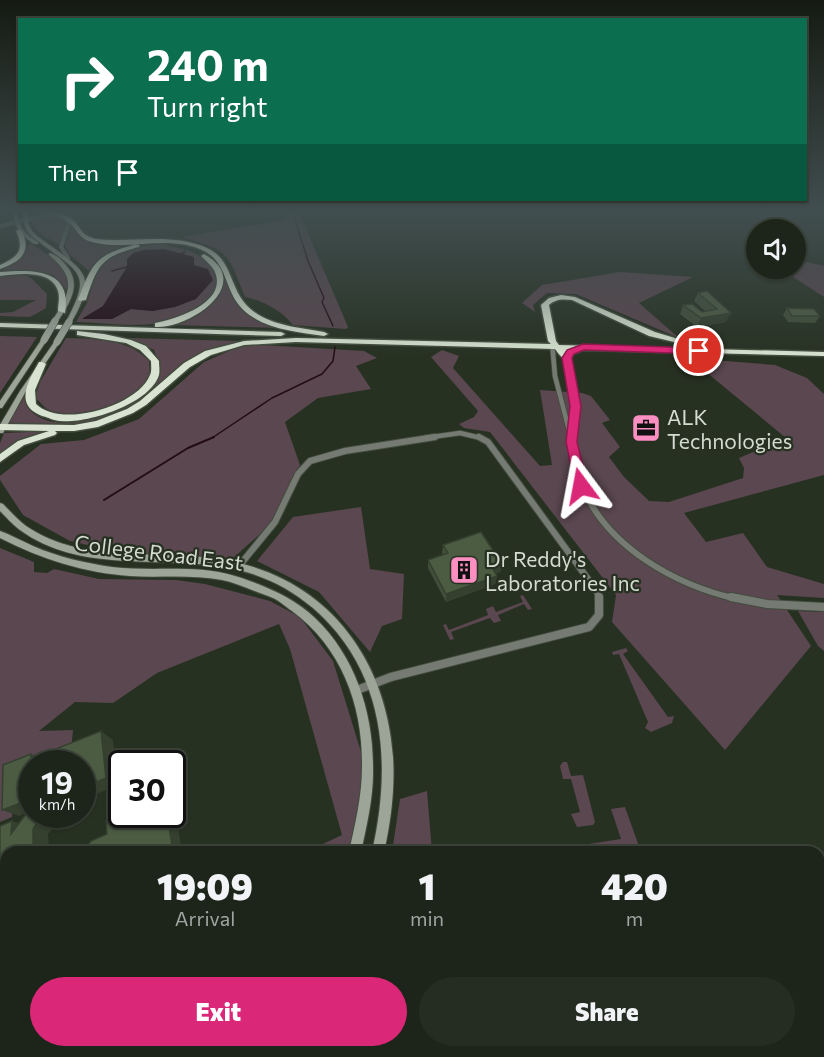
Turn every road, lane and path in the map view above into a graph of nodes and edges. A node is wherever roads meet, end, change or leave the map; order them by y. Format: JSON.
{"nodes":[{"id":1,"x":14,"y":259,"type":"edge"},
{"id":2,"x":58,"y":259,"type":"edge"},
{"id":3,"x":69,"y":259,"type":"edge"},
{"id":4,"x":105,"y":259,"type":"edge"},
{"id":5,"x":207,"y":259,"type":"edge"},
{"id":6,"x":218,"y":259,"type":"edge"},
{"id":7,"x":0,"y":267,"type":"edge"},
{"id":8,"x":0,"y":274,"type":"edge"},
{"id":9,"x":82,"y":300,"type":"junction"},
{"id":10,"x":62,"y":311,"type":"junction"},
{"id":11,"x":0,"y":324,"type":"edge"},
{"id":12,"x":125,"y":329,"type":"junction"},
{"id":13,"x":0,"y":331,"type":"edge"},
{"id":14,"x":80,"y":333,"type":"junction"},
{"id":15,"x":324,"y":334,"type":"junction"},
{"id":16,"x":296,"y":340,"type":"junction"},
{"id":17,"x":553,"y":345,"type":"junction"},
{"id":18,"x":692,"y":345,"type":"junction"},
{"id":19,"x":583,"y":347,"type":"junction"},
{"id":20,"x":824,"y":349,"type":"edge"},
{"id":21,"x":824,"y":354,"type":"edge"},
{"id":22,"x":567,"y":358,"type":"junction"},
{"id":23,"x":42,"y":364,"type":"junction"},
{"id":24,"x":0,"y":406,"type":"edge"},
{"id":25,"x":74,"y":428,"type":"junction"},
{"id":26,"x":0,"y":429,"type":"edge"},
{"id":27,"x":572,"y":442,"type":"junction"},
{"id":28,"x":0,"y":459,"type":"edge"},
{"id":29,"x":0,"y":506,"type":"edge"},
{"id":30,"x":0,"y":534,"type":"edge"},
{"id":31,"x":239,"y":566,"type":"junction"},
{"id":32,"x":824,"y":607,"type":"edge"},
{"id":33,"x":373,"y":684,"type":"junction"},
{"id":34,"x":357,"y":690,"type":"junction"},
{"id":35,"x":356,"y":846,"type":"edge"},
{"id":36,"x":379,"y":846,"type":"edge"}],
"edges":[{"from":1,"to":7,"type":"highway"},
{"from":2,"to":10,"type":"street"},
{"from":3,"to":9,"type":"street"},
{"from":4,"to":9,"type":"highway"},
{"from":5,"to":12,"type":"highway"},
{"from":6,"to":15,"type":"highway"},
{"from":8,"to":10,"type":"highway"},
{"from":9,"to":23,"type":"street","bridge":true},
{"from":10,"to":24,"type":"street","bridge":true},
{"from":11,"to":12,"type":"highway"},
{"from":12,"to":15,"type":"highway"},
{"from":13,"to":14,"type":"highway"},
{"from":14,"to":16,"type":"highway"},
{"from":14,"to":23,"type":"highway"},
{"from":15,"to":17,"type":"highway"},
{"from":16,"to":17,"type":"highway"},
{"from":16,"to":25,"type":"highway"},
{"from":17,"to":18,"type":"highway"},
{"from":17,"to":18,"type":"highway"},
{"from":17,"to":19,"type":"highway"},
{"from":17,"to":22,"type":"highway"},
{"from":17,"to":27,"type":"street"},
{"from":18,"to":20,"type":"highway"},
{"from":19,"to":21,"type":"highway"},
{"from":19,"to":22,"type":"highway"},
{"from":22,"to":27,"type":"street"},
{"from":23,"to":26,"type":"street"},
{"from":25,"to":26,"type":"highway"},
{"from":25,"to":28,"type":"highway"},
{"from":27,"to":32,"type":"street"},
{"from":29,"to":31,"type":"street","name":"College Road East"},
{"from":30,"to":34,"type":"street","name":"College Road East"},
{"from":31,"to":33,"type":"street","name":"College Road East"},
{"from":31,"to":33,"type":"street"},
{"from":33,"to":34,"type":"street"},
{"from":33,"to":36,"type":"street","name":"College Road East"},
{"from":34,"to":35,"type":"street","name":"College Road East"}]}
